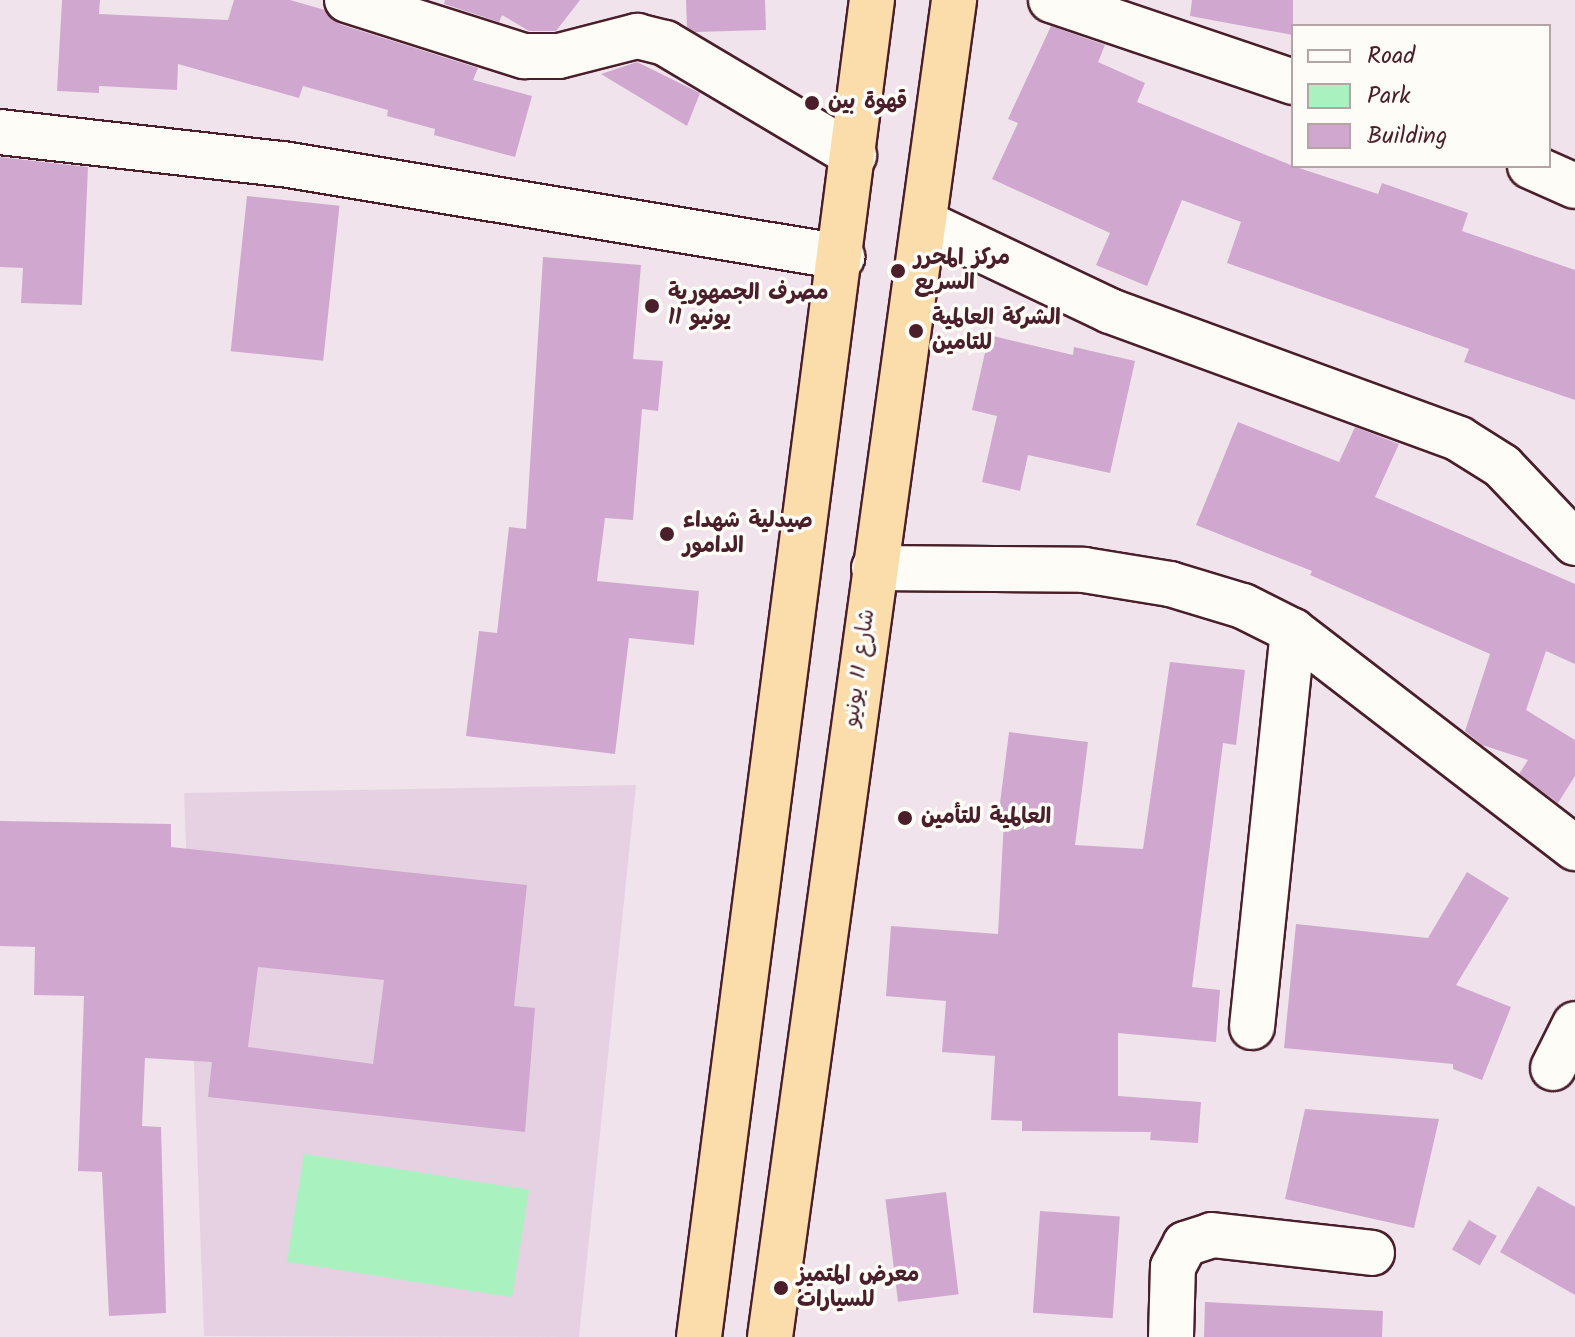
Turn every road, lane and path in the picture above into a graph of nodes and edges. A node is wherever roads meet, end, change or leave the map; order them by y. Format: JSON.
{"nodes":[{"id":1,"x":347,"y":0,"type":"edge"},
{"id":2,"x":853,"y":0,"type":"edge"},
{"id":3,"x":872,"y":0,"type":"edge"},
{"id":4,"x":954,"y":0,"type":"edge"},
{"id":5,"x":1051,"y":0,"type":"edge"},
{"id":6,"x":867,"y":53,"type":"junction"},
{"id":7,"x":1291,"y":81,"type":"edge"},
{"id":8,"x":0,"y":132,"type":"edge"},
{"id":9,"x":854,"y":155,"type":"junction"},
{"id":10,"x":1534,"y":168,"type":"edge"},
{"id":11,"x":1575,"y":186,"type":"edge"},
{"id":12,"x":925,"y":223,"type":"junction"},
{"id":13,"x":842,"y":257,"type":"junction"},
{"id":14,"x":1575,"y":543,"type":"edge"},
{"id":15,"x":874,"y":568,"type":"junction"},
{"id":16,"x":1293,"y":631,"type":"junction"},
{"id":17,"x":1575,"y":848,"type":"edge"},
{"id":18,"x":1575,"y":1024,"type":"edge"},
{"id":19,"x":1252,"y":1027,"type":"dead end"},
{"id":20,"x":1553,"y":1068,"type":"dead end"},
{"id":21,"x":1372,"y":1253,"type":"dead end"},
{"id":22,"x":699,"y":1337,"type":"edge"},
{"id":23,"x":770,"y":1337,"type":"edge"},
{"id":24,"x":1171,"y":1337,"type":"edge"}],
"edges":[{"from":1,"to":9,"type":"street"},
{"from":2,"to":6,"type":"highway"},
{"from":3,"to":6,"type":"highway"},
{"from":4,"to":12,"type":"highway","name":"شارع 11 يونيو"},
{"from":5,"to":7,"type":"street"},
{"from":6,"to":9,"type":"highway"},
{"from":8,"to":13,"type":"street"},
{"from":9,"to":13,"type":"highway"},
{"from":10,"to":11,"type":"street"},
{"from":12,"to":14,"type":"street"},
{"from":12,"to":15,"type":"highway","name":"شارع 11 يونيو"},
{"from":13,"to":22,"type":"highway"},
{"from":15,"to":16,"type":"street"},
{"from":15,"to":23,"type":"highway","name":"شارع 11 يونيو"},
{"from":16,"to":17,"type":"street"},
{"from":16,"to":19,"type":"street"},
{"from":18,"to":20,"type":"street"},
{"from":21,"to":24,"type":"street"}]}
